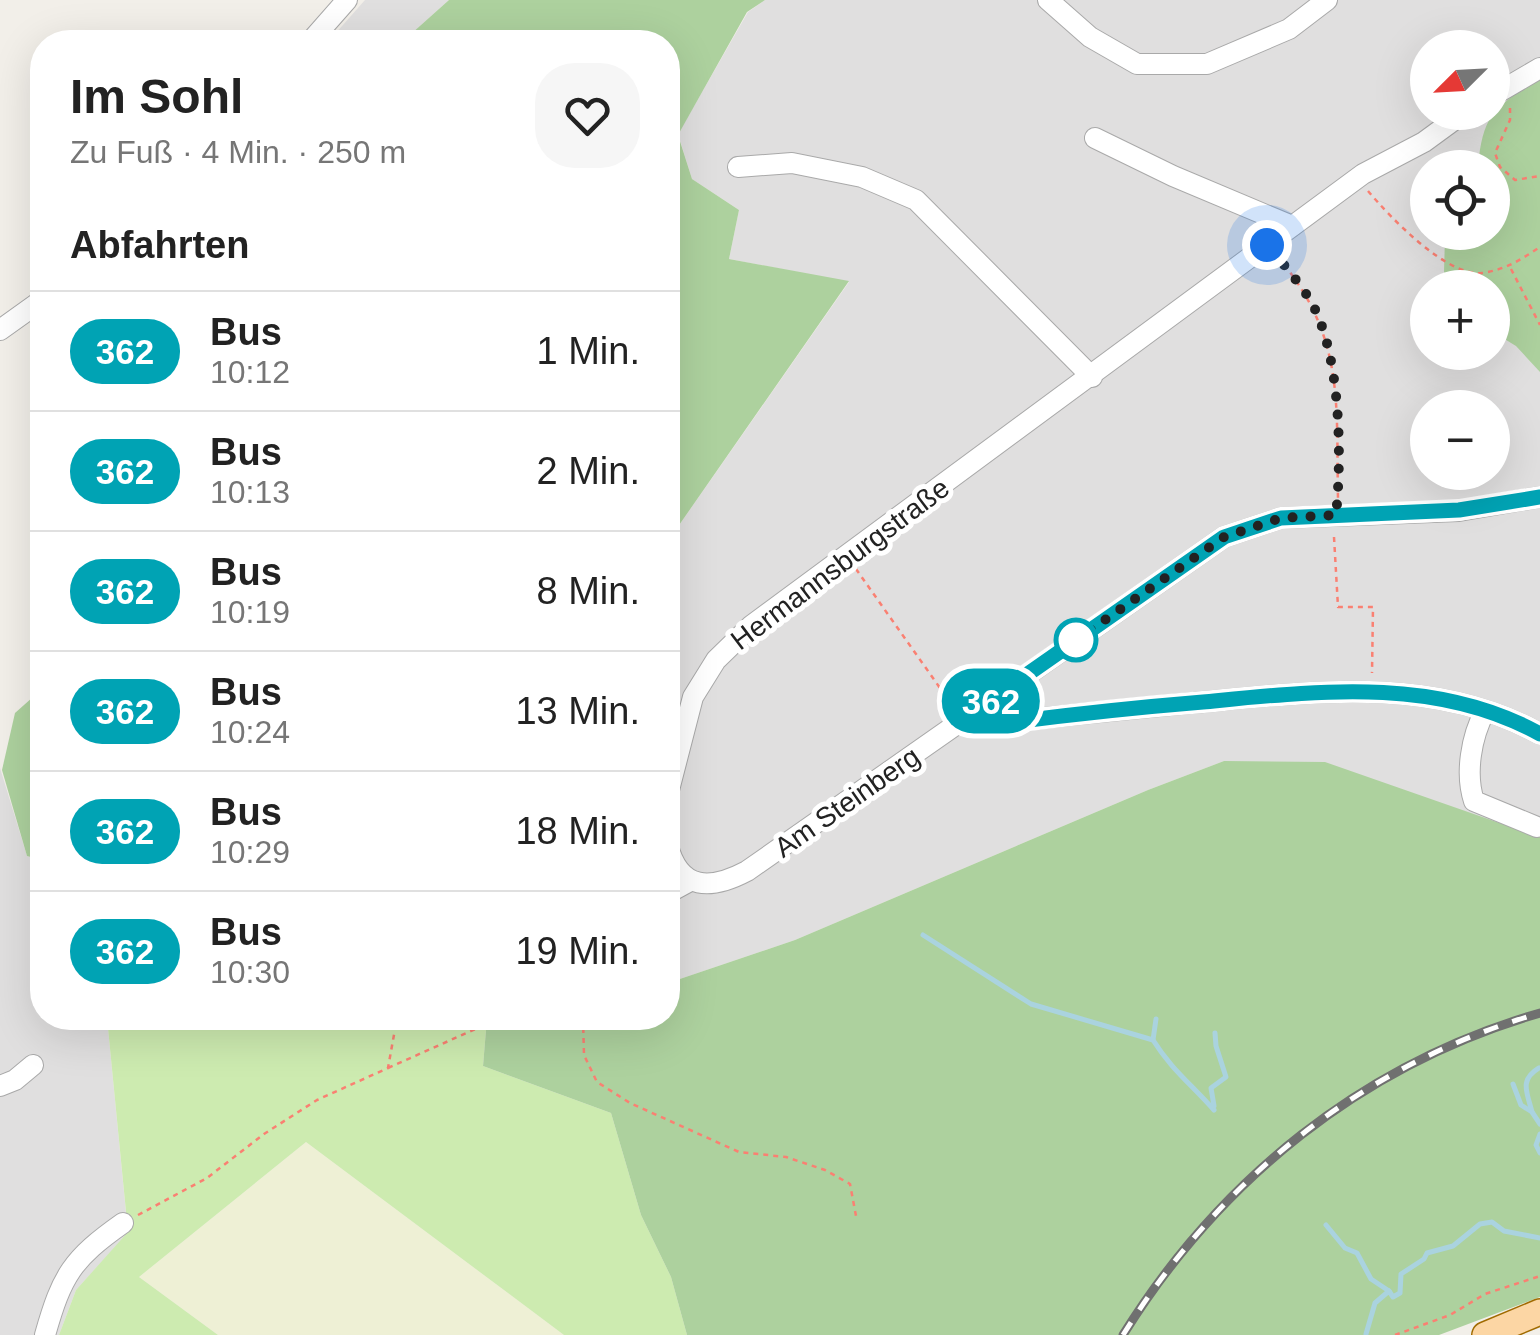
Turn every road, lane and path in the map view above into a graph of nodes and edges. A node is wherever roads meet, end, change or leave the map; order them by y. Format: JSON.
{"nodes":[{"id":1,"x":347,"y":0,"type":"edge"},
{"id":2,"x":1048,"y":0,"type":"edge"},
{"id":3,"x":1327,"y":0,"type":"edge"},
{"id":4,"x":321,"y":30,"type":"edge"},
{"id":5,"x":1540,"y":68,"type":"edge"},
{"id":6,"x":1510,"y":86,"type":"edge"},
{"id":7,"x":1440,"y":130,"type":"edge"},
{"id":8,"x":1505,"y":130,"type":"edge"},
{"id":9,"x":1095,"y":138,"type":"dead end"},
{"id":10,"x":738,"y":167,"type":"dead end"},
{"id":11,"x":1540,"y":176,"type":"edge"},
{"id":12,"x":1357,"y":179,"type":"junction"},
{"id":13,"x":1292,"y":226,"type":"junction"},
{"id":14,"x":1267,"y":245,"type":"junction"},
{"id":15,"x":1540,"y":246,"type":"edge"},
{"id":16,"x":1510,"y":266,"type":"junction"},
{"id":17,"x":30,"y":309,"type":"edge"},
{"id":18,"x":1540,"y":325,"type":"edge"},
{"id":19,"x":0,"y":330,"type":"edge"},
{"id":20,"x":1092,"y":376,"type":"junction"},
{"id":21,"x":1540,"y":497,"type":"edge"},
{"id":22,"x":1336,"y":515,"type":"junction"},
{"id":23,"x":847,"y":555,"type":"junction"},
{"id":24,"x":1372,"y":690,"type":"junction"},
{"id":25,"x":1485,"y":712,"type":"junction"},
{"id":26,"x":967,"y":717,"type":"junction"},
{"id":27,"x":1540,"y":734,"type":"edge"},
{"id":28,"x":680,"y":752,"type":"edge"},
{"id":29,"x":1537,"y":827,"type":"dead end"},
{"id":30,"x":680,"y":870,"type":"edge"},
{"id":31,"x":690,"y":881,"type":"junction"},
{"id":32,"x":680,"y":886,"type":"edge"},
{"id":33,"x":395,"y":1030,"type":"edge"},
{"id":34,"x":473,"y":1030,"type":"edge"},
{"id":35,"x":583,"y":1030,"type":"edge"},
{"id":36,"x":32,"y":1065,"type":"dead end"},
{"id":37,"x":388,"y":1068,"type":"junction"},
{"id":38,"x":0,"y":1086,"type":"edge"},
{"id":39,"x":856,"y":1216,"type":"dead end"},
{"id":40,"x":124,"y":1223,"type":"joint"},
{"id":41,"x":1540,"y":1276,"type":"edge"},
{"id":42,"x":1540,"y":1312,"type":"edge"},
{"id":43,"x":45,"y":1335,"type":"edge"},
{"id":44,"x":1395,"y":1335,"type":"edge"},
{"id":45,"x":1485,"y":1335,"type":"edge"}],
"edges":[{"from":1,"to":4,"type":"street"},
{"from":2,"to":3,"type":"street"},
{"from":5,"to":6,"type":"street"},
{"from":7,"to":12,"type":"street","name":"Hermannsburgstraße"},
{"from":8,"to":11,"type":"path"},
{"from":9,"to":13,"type":"street"},
{"from":10,"to":20,"type":"street"},
{"from":12,"to":13,"type":"street","name":"Hermannsburgstraße"},
{"from":12,"to":16,"type":"path"},
{"from":13,"to":14,"type":"street","name":"Hermannsburgstraße"},
{"from":14,"to":20,"type":"street","name":"Hermannsburgstraße"},
{"from":14,"to":22,"type":"path"},
{"from":15,"to":16,"type":"path"},
{"from":16,"to":18,"type":"path"},
{"from":17,"to":19,"type":"street"},
{"from":20,"to":23,"type":"street","name":"Hermannsburgstraße"},
{"from":21,"to":22,"type":"street","name":"Am Steinberg"},
{"from":22,"to":24,"type":"path"},
{"from":22,"to":26,"type":"street","name":"Am Steinberg"},
{"from":23,"to":26,"type":"path"},
{"from":23,"to":28,"type":"street","name":"Hermannsburgstraße"},
{"from":24,"to":25,"type":"street"},
{"from":24,"to":26,"type":"street"},
{"from":25,"to":27,"type":"street"},
{"from":25,"to":29,"type":"street"},
{"from":26,"to":31,"type":"street","name":"Am Steinberg"},
{"from":30,"to":31,"type":"street"},
{"from":31,"to":32,"type":"street"},
{"from":33,"to":37,"type":"path"},
{"from":34,"to":37,"type":"path"},
{"from":35,"to":39,"type":"path"},
{"from":36,"to":38,"type":"street"},
{"from":37,"to":40,"type":"path"},
{"from":40,"to":43,"type":"street"},
{"from":41,"to":44,"type":"path"},
{"from":42,"to":45,"type":"main road"}]}
